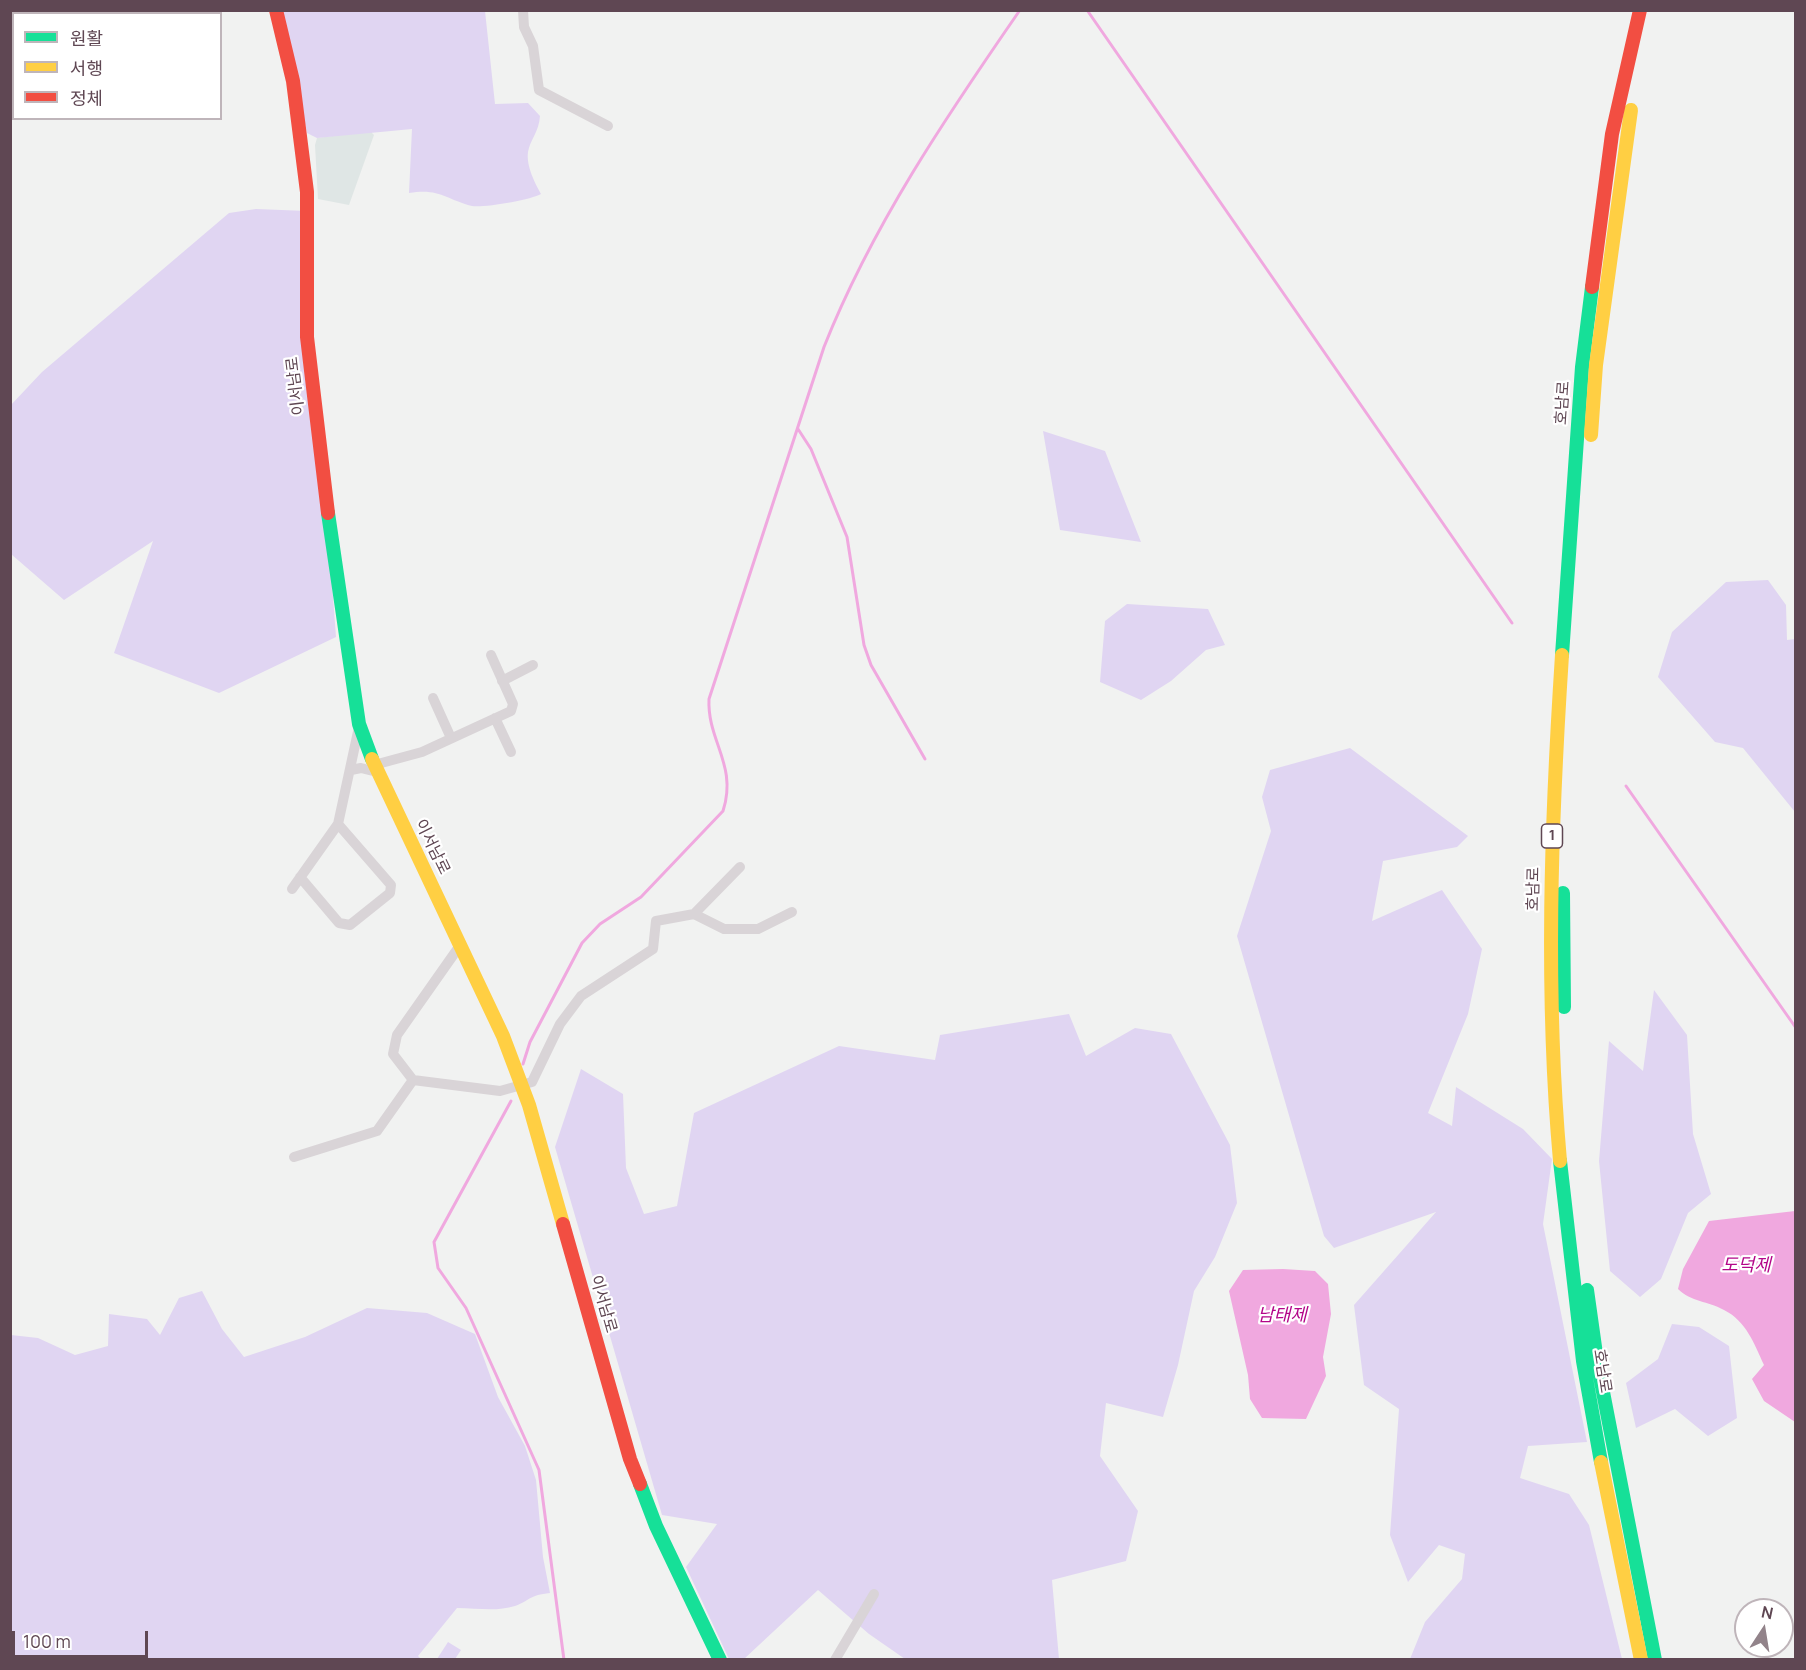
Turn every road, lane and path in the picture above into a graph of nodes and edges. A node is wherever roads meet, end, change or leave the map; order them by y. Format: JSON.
{"nodes":[{"id":1,"x":276,"y":10,"type":"edge"},
{"id":2,"x":523,"y":10,"type":"edge"},
{"id":3,"x":1640,"y":10,"type":"edge"},
{"id":4,"x":1653,"y":10,"type":"edge"},
{"id":5,"x":608,"y":126,"type":"dead end"},
{"id":6,"x":490,"y":656,"type":"dead end"},
{"id":7,"x":533,"y":665,"type":"dead end"},
{"id":8,"x":502,"y":681,"type":"junction"},
{"id":9,"x":433,"y":698,"type":"dead end"},
{"id":10,"x":495,"y":718,"type":"junction"},
{"id":11,"x":359,"y":724,"type":"junction"},
{"id":12,"x":451,"y":738,"type":"junction"},
{"id":13,"x":511,"y":752,"type":"dead end"},
{"id":14,"x":375,"y":769,"type":"junction"},
{"id":15,"x":351,"y":770,"type":"junction"},
{"id":16,"x":338,"y":824,"type":"junction"},
{"id":17,"x":740,"y":867,"type":"dead end"},
{"id":18,"x":300,"y":877,"type":"junction"},
{"id":19,"x":292,"y":889,"type":"dead end"},
{"id":20,"x":792,"y":912,"type":"dead end"},
{"id":21,"x":694,"y":914,"type":"junction"},
{"id":22,"x":461,"y":944,"type":"junction"},
{"id":23,"x":413,"y":1080,"type":"junction"},
{"id":24,"x":521,"y":1084,"type":"junction"},
{"id":25,"x":294,"y":1157,"type":"dead end"},
{"id":26,"x":1608,"y":1504,"type":"junction"},
{"id":27,"x":874,"y":1594,"type":"dead end"},
{"id":28,"x":1628,"y":1644,"type":"dead end"},
{"id":29,"x":720,"y":1659,"type":"edge"},
{"id":30,"x":835,"y":1659,"type":"edge"},
{"id":31,"x":1641,"y":1659,"type":"edge"},
{"id":32,"x":1655,"y":1659,"type":"edge"}],
"edges":[{"from":1,"to":11,"type":"main road","name":"이서남로"},
{"from":2,"to":5,"type":"street"},
{"from":3,"to":26,"type":"main road","name":"호남로","number":"1"},
{"from":4,"to":32,"type":"main road","name":"호남로","number":"1"},
{"from":6,"to":8,"type":"street"},
{"from":7,"to":8,"type":"street"},
{"from":8,"to":10,"type":"street"},
{"from":9,"to":12,"type":"street"},
{"from":10,"to":12,"type":"street"},
{"from":10,"to":13,"type":"street"},
{"from":11,"to":14,"type":"main road","name":"이서남로"},
{"from":11,"to":15,"type":"street"},
{"from":12,"to":14,"type":"street"},
{"from":14,"to":15,"type":"street"},
{"from":14,"to":22,"type":"main road","name":"이서남로"},
{"from":15,"to":16,"type":"street"},
{"from":16,"to":18,"type":"street"},
{"from":16,"to":18,"type":"street"},
{"from":17,"to":21,"type":"street"},
{"from":18,"to":19,"type":"street"},
{"from":20,"to":21,"type":"street"},
{"from":21,"to":24,"type":"street"},
{"from":22,"to":23,"type":"street"},
{"from":22,"to":24,"type":"main road","name":"이서남로"},
{"from":23,"to":24,"type":"street"},
{"from":23,"to":25,"type":"street"},
{"from":24,"to":29,"type":"main road","name":"이서남로"},
{"from":26,"to":28,"type":"main road"},
{"from":26,"to":31,"type":"main road","name":"호남로","number":"1"},
{"from":27,"to":30,"type":"street"}]}
